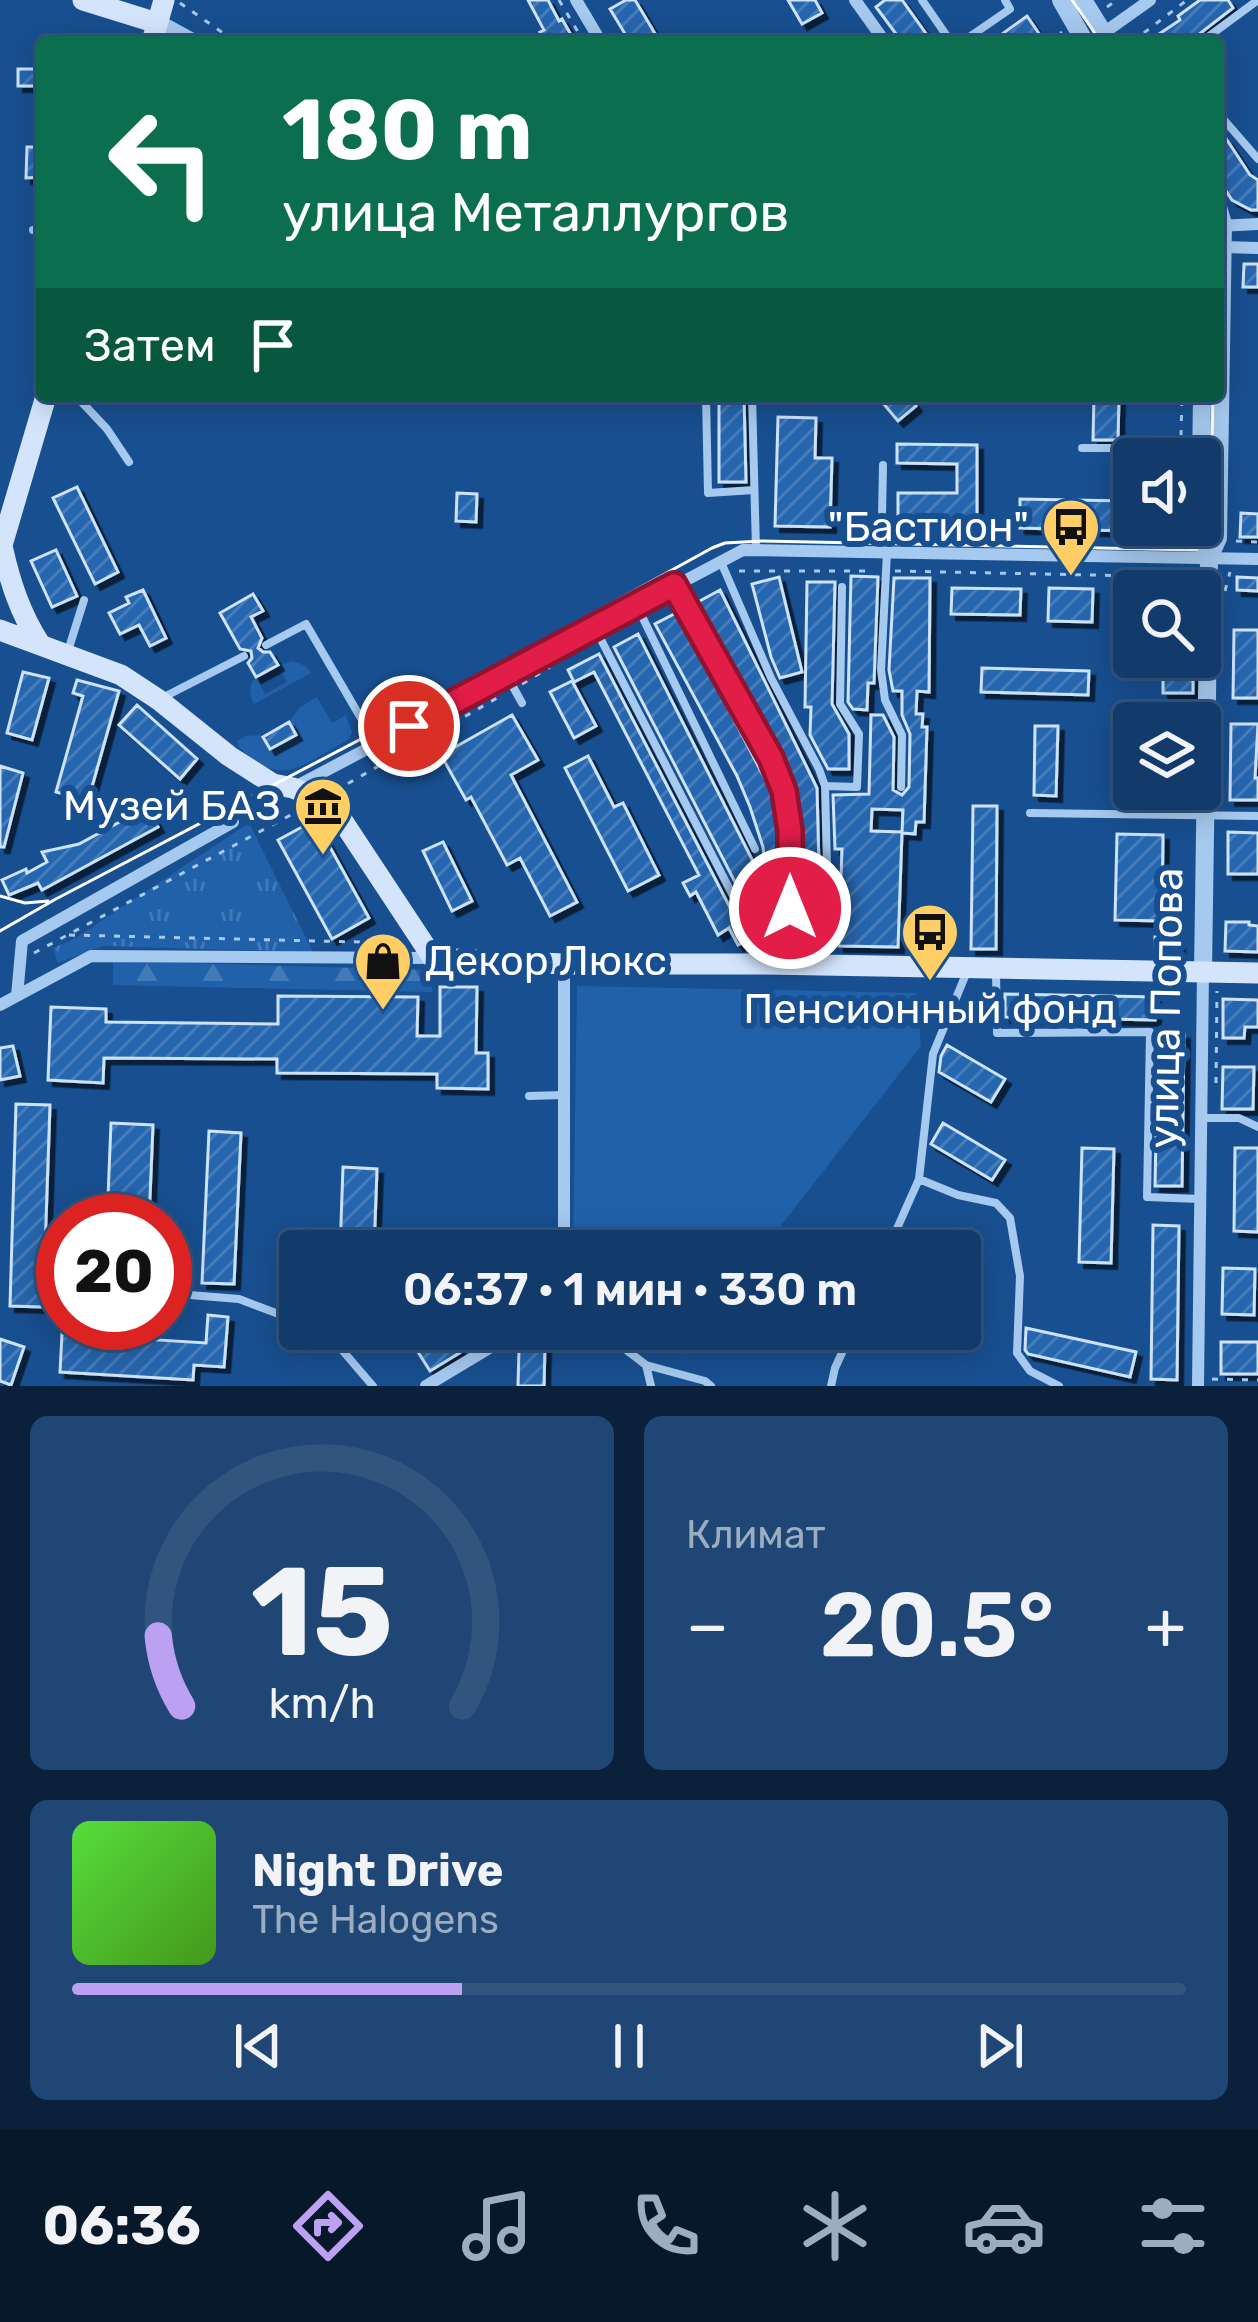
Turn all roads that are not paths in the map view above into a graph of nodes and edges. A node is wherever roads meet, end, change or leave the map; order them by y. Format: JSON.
{"nodes":[{"id":1,"x":82,"y":0,"type":"edge"},
{"id":2,"x":164,"y":0,"type":"edge"},
{"id":3,"x":576,"y":0,"type":"edge"},
{"id":4,"x":855,"y":0,"type":"edge"},
{"id":5,"x":922,"y":0,"type":"edge"},
{"id":6,"x":1006,"y":0,"type":"edge"},
{"id":7,"x":1061,"y":0,"type":"edge"},
{"id":8,"x":1083,"y":0,"type":"edge"},
{"id":9,"x":1150,"y":0,"type":"edge"},
{"id":10,"x":1258,"y":0,"type":"edge"},
{"id":11,"x":154,"y":33,"type":"edge"},
{"id":12,"x":597,"y":36,"type":"edge"},
{"id":13,"x":881,"y":36,"type":"edge"},
{"id":14,"x":947,"y":36,"type":"edge"},
{"id":15,"x":971,"y":36,"type":"edge"},
{"id":16,"x":1093,"y":36,"type":"edge"},
{"id":17,"x":1096,"y":36,"type":"edge"},
{"id":18,"x":1102,"y":36,"type":"edge"},
{"id":19,"x":1209,"y":36,"type":"edge"},
{"id":20,"x":1224,"y":120,"type":"edge"},
{"id":21,"x":1258,"y":159,"type":"edge"},
{"id":22,"x":1224,"y":220,"type":"edge"},
{"id":23,"x":1258,"y":224,"type":"edge"},
{"id":24,"x":1224,"y":247,"type":"edge"},
{"id":25,"x":1258,"y":248,"type":"edge"},
{"id":26,"x":44,"y":402,"type":"edge"},
{"id":27,"x":82,"y":402,"type":"edge"},
{"id":28,"x":706,"y":402,"type":"edge"},
{"id":29,"x":752,"y":402,"type":"edge"},
{"id":30,"x":1201,"y":402,"type":"edge"},
{"id":31,"x":1219,"y":402,"type":"edge"},
{"id":32,"x":1193,"y":438,"type":"edge"},
{"id":33,"x":1082,"y":448,"type":"dead end"},
{"id":34,"x":1113,"y":448,"type":"edge"},
{"id":35,"x":128,"y":462,"type":"dead end"},
{"id":36,"x":883,"y":465,"type":"dead end"},
{"id":37,"x":754,"y":490,"type":"junction"},
{"id":38,"x":1204,"y":546,"type":"edge"},
{"id":39,"x":1,"y":549,"type":"edge"},
{"id":40,"x":756,"y":550,"type":"junction"},
{"id":41,"x":887,"y":552,"type":"junction"},
{"id":42,"x":1209,"y":558,"type":"junction"},
{"id":43,"x":1258,"y":559,"type":"edge"},
{"id":44,"x":720,"y":560,"type":"junction"},
{"id":45,"x":674,"y":585,"type":"junction"},
{"id":46,"x":842,"y":587,"type":"dead end"},
{"id":47,"x":85,"y":600,"type":"dead end"},
{"id":48,"x":636,"y":604,"type":"junction"},
{"id":49,"x":594,"y":627,"type":"junction"},
{"id":50,"x":0,"y":630,"type":"edge"},
{"id":51,"x":40,"y":645,"type":"junction"},
{"id":52,"x":266,"y":645,"type":"dead end"},
{"id":53,"x":67,"y":655,"type":"junction"},
{"id":54,"x":244,"y":656,"type":"dead end"},
{"id":55,"x":506,"y":674,"type":"junction"},
{"id":56,"x":159,"y":700,"type":"junction"},
{"id":57,"x":522,"y":703,"type":"dead end"},
{"id":58,"x":376,"y":743,"type":"junction"},
{"id":59,"x":825,"y":787,"type":"junction"},
{"id":60,"x":901,"y":787,"type":"dead end"},
{"id":61,"x":293,"y":788,"type":"junction"},
{"id":62,"x":1030,"y":813,"type":"dead end"},
{"id":63,"x":1205,"y":816,"type":"junction"},
{"id":64,"x":1258,"y":816,"type":"edge"},
{"id":65,"x":233,"y":822,"type":"dead end"},
{"id":66,"x":755,"y":849,"type":"dead end"},
{"id":67,"x":746,"y":921,"type":"dead end"},
{"id":68,"x":790,"y":946,"type":"dead end"},
{"id":69,"x":829,"y":948,"type":"dead end"},
{"id":70,"x":429,"y":951,"type":"junction"},
{"id":71,"x":564,"y":964,"type":"junction"},
{"id":72,"x":968,"y":968,"type":"junction"},
{"id":73,"x":996,"y":970,"type":"junction"},
{"id":74,"x":1210,"y":972,"type":"junction"},
{"id":75,"x":1258,"y":973,"type":"edge"},
{"id":76,"x":17,"y":996,"type":"junction"},
{"id":77,"x":0,"y":1005,"type":"edge"},
{"id":78,"x":565,"y":1095,"type":"junction"},
{"id":79,"x":529,"y":1096,"type":"dead end"},
{"id":80,"x":1208,"y":1118,"type":"junction"},
{"id":81,"x":1258,"y":1127,"type":"edge"},
{"id":82,"x":919,"y":1179,"type":"junction"},
{"id":83,"x":1200,"y":1199,"type":"junction"},
{"id":84,"x":564,"y":1230,"type":"edge"},
{"id":85,"x":896,"y":1230,"type":"edge"},
{"id":86,"x":192,"y":1295,"type":"edge"},
{"id":87,"x":279,"y":1314,"type":"edge"},
{"id":88,"x":342,"y":1350,"type":"edge"},
{"id":89,"x":486,"y":1350,"type":"edge"},
{"id":90,"x":626,"y":1350,"type":"edge"},
{"id":91,"x":844,"y":1350,"type":"edge"},
{"id":92,"x":646,"y":1365,"type":"junction"},
{"id":93,"x":373,"y":1386,"type":"edge"},
{"id":94,"x":426,"y":1386,"type":"edge"},
{"id":95,"x":651,"y":1386,"type":"edge"},
{"id":96,"x":711,"y":1386,"type":"edge"},
{"id":97,"x":831,"y":1386,"type":"edge"},
{"id":98,"x":1059,"y":1386,"type":"edge"},
{"id":99,"x":1198,"y":1386,"type":"edge"}],
"edges":[{"from":1,"to":11,"type":"main road"},
{"from":2,"to":11,"type":"main road"},
{"from":3,"to":12,"type":"street"},
{"from":4,"to":13,"type":"street"},
{"from":5,"to":14,"type":"lane"},
{"from":6,"to":15,"type":"lane"},
{"from":7,"to":16,"type":"street"},
{"from":8,"to":17,"type":"street"},
{"from":9,"to":18,"type":"street"},
{"from":10,"to":19,"type":"lane"},
{"from":20,"to":21,"type":"lane"},
{"from":22,"to":23,"type":"street"},
{"from":24,"to":25,"type":"street"},
{"from":26,"to":39,"type":"main road"},
{"from":27,"to":35,"type":"lane"},
{"from":28,"to":37,"type":"lane"},
{"from":29,"to":37,"type":"lane"},
{"from":30,"to":32,"type":"street","name":"улица Попова"},
{"from":31,"to":42,"type":"street","name":"улица Попова"},
{"from":33,"to":34,"type":"lane"},
{"from":36,"to":41,"type":"lane"},
{"from":37,"to":40,"type":"lane"},
{"from":38,"to":42,"type":"street","name":"улица Попова"},
{"from":39,"to":51,"type":"main road"},
{"from":40,"to":41,"type":"street"},
{"from":40,"to":44,"type":"street"},
{"from":41,"to":42,"type":"street"},
{"from":41,"to":60,"type":"lane"},
{"from":42,"to":43,"type":"street"},
{"from":42,"to":63,"type":"street","name":"улица Попова"},
{"from":44,"to":45,"type":"street"},
{"from":44,"to":59,"type":"lane"},
{"from":45,"to":48,"type":"street"},
{"from":45,"to":68,"type":"lane"},
{"from":46,"to":59,"type":"lane"},
{"from":47,"to":53,"type":"lane"},
{"from":48,"to":49,"type":"street"},
{"from":48,"to":66,"type":"lane"},
{"from":49,"to":55,"type":"street"},
{"from":49,"to":67,"type":"lane"},
{"from":50,"to":51,"type":"main road"},
{"from":51,"to":53,"type":"main road"},
{"from":52,"to":58,"type":"lane"},
{"from":53,"to":56,"type":"main road"},
{"from":54,"to":56,"type":"lane"},
{"from":55,"to":57,"type":"lane"},
{"from":55,"to":58,"type":"street"},
{"from":56,"to":61,"type":"main road"},
{"from":58,"to":61,"type":"street"},
{"from":59,"to":69,"type":"lane"},
{"from":61,"to":70,"type":"main road"},
{"from":62,"to":63,"type":"lane"},
{"from":63,"to":64,"type":"lane"},
{"from":63,"to":74,"type":"street","name":"улица Попова"},
{"from":65,"to":76,"type":"street"},
{"from":70,"to":71,"type":"main road"},
{"from":70,"to":76,"type":"street"},
{"from":71,"to":72,"type":"main road"},
{"from":71,"to":78,"type":"street"},
{"from":72,"to":73,"type":"main road"},
{"from":72,"to":82,"type":"lane"},
{"from":73,"to":74,"type":"main road"},
{"from":73,"to":83,"type":"lane"},
{"from":74,"to":75,"type":"main road"},
{"from":74,"to":80,"type":"street","name":"улица Попова"},
{"from":76,"to":77,"type":"street"},
{"from":78,"to":79,"type":"lane"},
{"from":78,"to":84,"type":"street"},
{"from":80,"to":81,"type":"lane"},
{"from":80,"to":83,"type":"street","name":"улица Попова"},
{"from":82,"to":85,"type":"lane"},
{"from":82,"to":98,"type":"lane"},
{"from":83,"to":99,"type":"street","name":"улица Попова"},
{"from":86,"to":87,"type":"lane"},
{"from":88,"to":93,"type":"lane"},
{"from":89,"to":94,"type":"street"},
{"from":90,"to":92,"type":"lane"},
{"from":91,"to":97,"type":"lane"},
{"from":92,"to":95,"type":"lane"},
{"from":92,"to":96,"type":"lane"}]}
